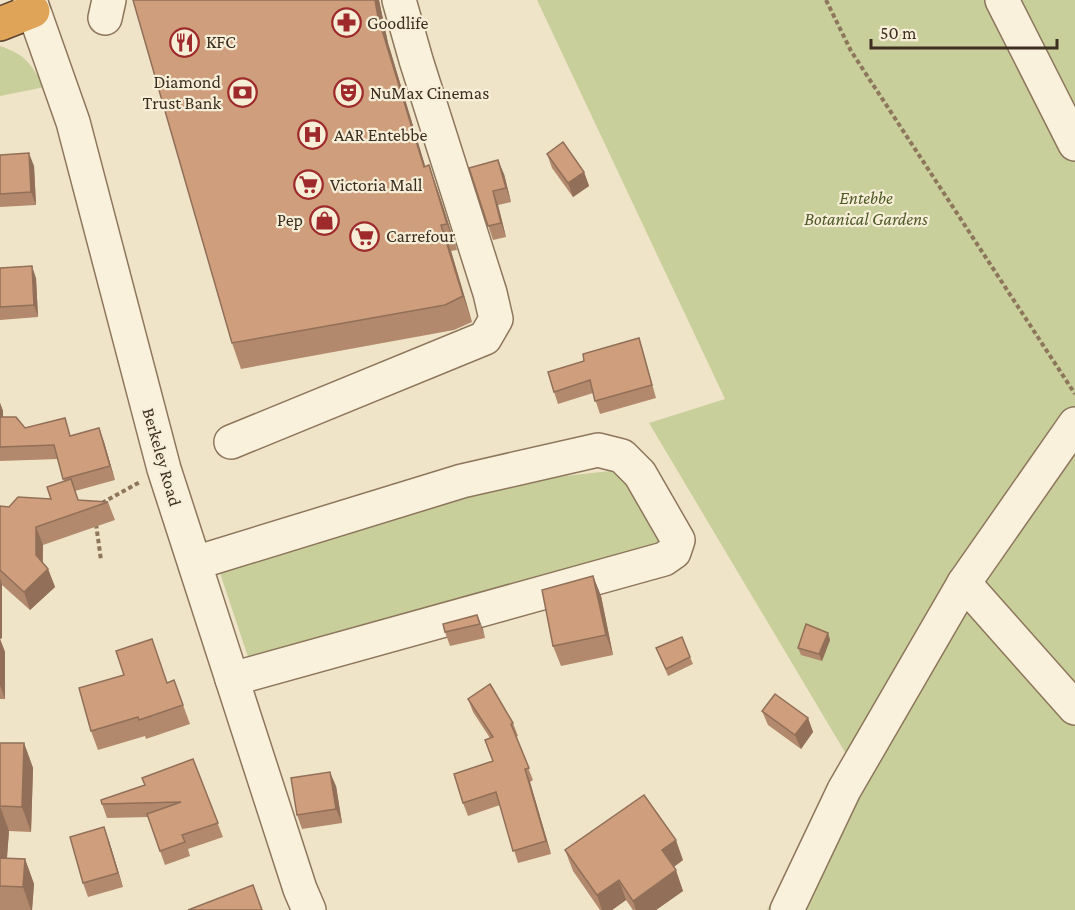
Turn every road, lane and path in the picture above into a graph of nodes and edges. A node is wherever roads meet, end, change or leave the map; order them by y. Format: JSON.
{"nodes":[{"id":1,"x":399,"y":0,"type":"edge"},
{"id":2,"x":826,"y":0,"type":"edge"},
{"id":3,"x":1002,"y":0,"type":"edge"},
{"id":4,"x":32,"y":6,"type":"edge"},
{"id":5,"x":0,"y":24,"type":"edge"},
{"id":6,"x":1075,"y":144,"type":"edge"},
{"id":7,"x":1075,"y":394,"type":"edge"},
{"id":8,"x":1075,"y":423,"type":"edge"},
{"id":9,"x":231,"y":442,"type":"dead end"},
{"id":10,"x":164,"y":469,"type":"junction"},
{"id":11,"x":94,"y":508,"type":"edge"},
{"id":12,"x":95,"y":518,"type":"edge"},
{"id":13,"x":100,"y":560,"type":"dead end"},
{"id":14,"x":195,"y":563,"type":"junction"},
{"id":15,"x":963,"y":582,"type":"junction"},
{"id":16,"x":232,"y":679,"type":"junction"},
{"id":17,"x":1073,"y":702,"type":"edge"},
{"id":18,"x":309,"y":910,"type":"edge"},
{"id":19,"x":788,"y":910,"type":"edge"}],
"edges":[{"from":1,"to":9,"type":"street"},
{"from":2,"to":7,"type":"path"},
{"from":3,"to":6,"type":"street"},
{"from":4,"to":5,"type":"highway"},
{"from":4,"to":10,"type":"street","name":"Berkeley Road"},
{"from":8,"to":15,"type":"street"},
{"from":10,"to":11,"type":"path"},
{"from":10,"to":14,"type":"street","name":"Berkeley Road"},
{"from":12,"to":13,"type":"path"},
{"from":14,"to":16,"type":"street","name":"Berkeley Road"},
{"from":14,"to":16,"type":"street"},
{"from":15,"to":17,"type":"street"},
{"from":15,"to":19,"type":"street"},
{"from":16,"to":18,"type":"street","name":"Berkeley Road"}]}
